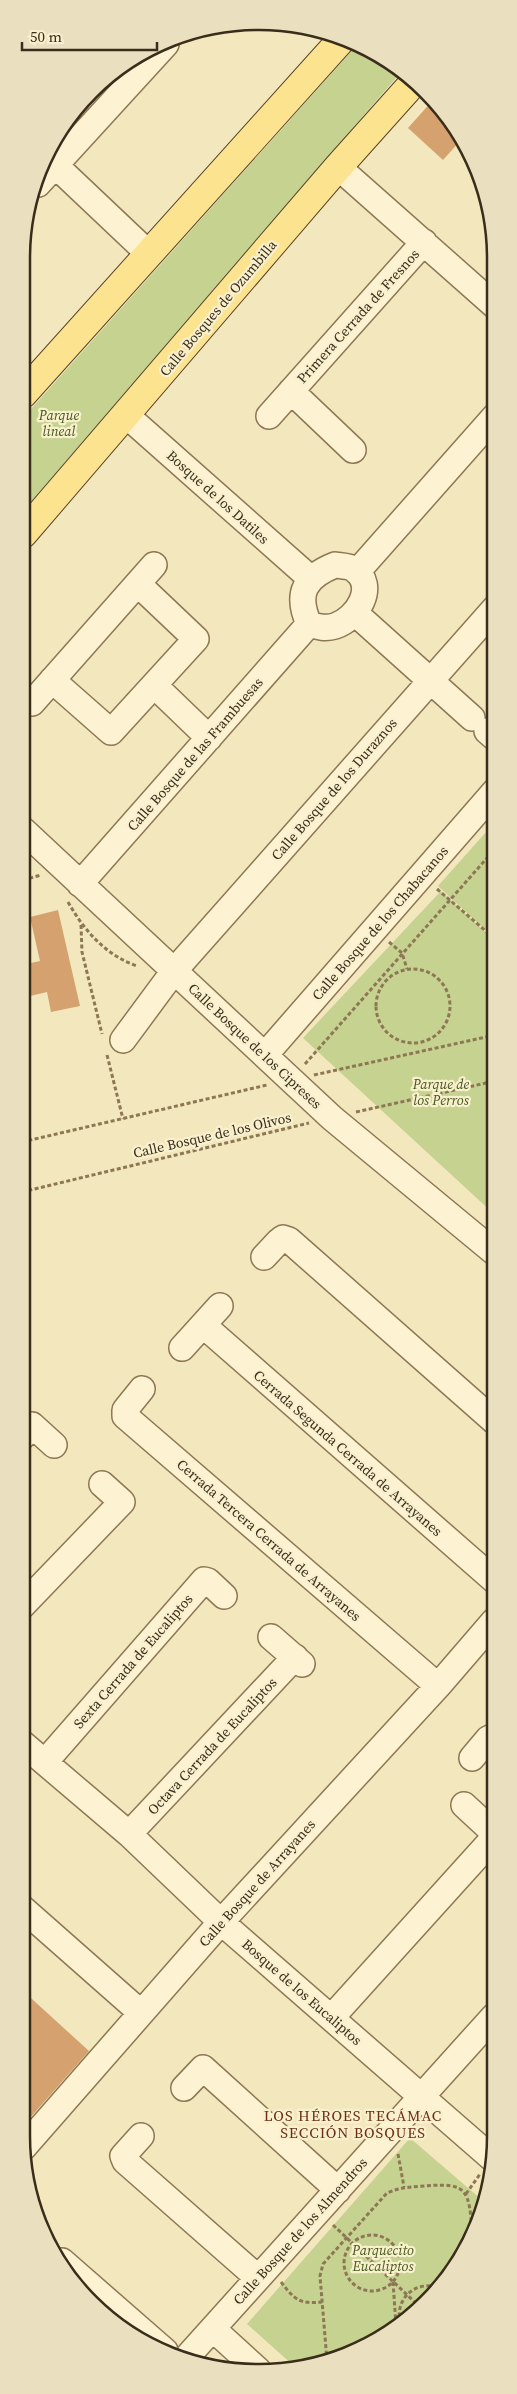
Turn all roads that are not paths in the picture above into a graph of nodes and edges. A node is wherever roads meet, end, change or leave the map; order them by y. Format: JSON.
{"nodes":[{"id":1,"x":337,"y":44,"type":"edge"},
{"id":2,"x":156,"y":54,"type":"edge"},
{"id":3,"x":409,"y":87,"type":"edge"},
{"id":4,"x":54,"y":165,"type":"junction"},
{"id":5,"x":338,"y":167,"type":"junction"},
{"id":6,"x":46,"y":175,"type":"edge"},
{"id":7,"x":424,"y":242,"type":"junction"},
{"id":8,"x":148,"y":253,"type":"junction"},
{"id":9,"x":487,"y":299,"type":"edge"},
{"id":10,"x":30,"y":386,"type":"edge"},
{"id":11,"x":291,"y":391,"type":"junction"},
{"id":12,"x":126,"y":415,"type":"junction"},
{"id":13,"x":269,"y":416,"type":"dead end"},
{"id":14,"x":487,"y":425,"type":"edge"},
{"id":15,"x":352,"y":450,"type":"dead end"},
{"id":16,"x":30,"y":526,"type":"edge"},
{"id":17,"x":357,"y":572,"type":"junction"},
{"id":18,"x":310,"y":578,"type":"junction"},
{"id":19,"x":355,"y":613,"type":"junction"},
{"id":20,"x":487,"y":617,"type":"edge"},
{"id":21,"x":309,"y":624,"type":"junction"},
{"id":22,"x":52,"y":680,"type":"junction"},
{"id":23,"x":430,"y":680,"type":"junction"},
{"id":24,"x":154,"y":685,"type":"junction"},
{"id":25,"x":32,"y":703,"type":"dead end"},
{"id":26,"x":485,"y":729,"type":"edge"},
{"id":27,"x":209,"y":738,"type":"junction"},
{"id":28,"x":487,"y":800,"type":"edge"},
{"id":29,"x":30,"y":837,"type":"edge"},
{"id":30,"x":80,"y":884,"type":"junction"},
{"id":31,"x":174,"y":971,"type":"junction"},
{"id":32,"x":110,"y":1043,"type":"road end"},
{"id":33,"x":265,"y":1055,"type":"junction"},
{"id":34,"x":487,"y":1246,"type":"edge"},
{"id":35,"x":264,"y":1257,"type":"dead end"},
{"id":36,"x":220,"y":1306,"type":"dead end"},
{"id":37,"x":203,"y":1325,"type":"junction"},
{"id":38,"x":182,"y":1348,"type":"dead end"},
{"id":39,"x":142,"y":1389,"type":"dead end"},
{"id":40,"x":487,"y":1415,"type":"edge"},
{"id":41,"x":30,"y":1427,"type":"edge"},
{"id":42,"x":54,"y":1445,"type":"dead end"},
{"id":43,"x":102,"y":1484,"type":"dead end"},
{"id":44,"x":487,"y":1574,"type":"edge"},
{"id":45,"x":224,"y":1596,"type":"dead end"},
{"id":46,"x":30,"y":1598,"type":"edge"},
{"id":47,"x":487,"y":1630,"type":"edge"},
{"id":48,"x":271,"y":1637,"type":"dead end"},
{"id":49,"x":438,"y":1686,"type":"junction"},
{"id":50,"x":487,"y":1740,"type":"edge"},
{"id":51,"x":30,"y":1750,"type":"edge"},
{"id":52,"x":472,"y":1758,"type":"dead end"},
{"id":53,"x":45,"y":1762,"type":"junction"},
{"id":54,"x":464,"y":1805,"type":"dead end"},
{"id":55,"x":487,"y":1826,"type":"edge"},
{"id":56,"x":129,"y":1834,"type":"junction"},
{"id":57,"x":487,"y":1844,"type":"edge"},
{"id":58,"x":30,"y":1914,"type":"edge"},
{"id":59,"x":221,"y":1922,"type":"junction"},
{"id":60,"x":140,"y":2012,"type":"junction"},
{"id":61,"x":332,"y":2017,"type":"junction"},
{"id":62,"x":487,"y":2024,"type":"edge"},
{"id":63,"x":184,"y":2088,"type":"dead end"},
{"id":64,"x":422,"y":2097,"type":"junction"},
{"id":65,"x":141,"y":2136,"type":"dead end"},
{"id":66,"x":30,"y":2141,"type":"edge"},
{"id":67,"x":487,"y":2153,"type":"edge"},
{"id":68,"x":338,"y":2190,"type":"junction"},
{"id":69,"x":264,"y":2272,"type":"junction"},
{"id":70,"x":76,"y":2273,"type":"edge"},
{"id":71,"x":213,"y":2329,"type":"junction"},
{"id":72,"x":145,"y":2334,"type":"edge"},
{"id":73,"x":191,"y":2354,"type":"edge"},
{"id":74,"x":251,"y":2364,"type":"edge"}],
"edges":[{"from":1,"to":8,"type":"main road"},
{"from":2,"to":4,"type":"street"},
{"from":3,"to":5,"type":"main road","name":"Calle Bosques de Ozumbilla"},
{"from":4,"to":6,"type":"street"},
{"from":4,"to":8,"type":"street"},
{"from":5,"to":7,"type":"street"},
{"from":5,"to":12,"type":"main road","name":"Calle Bosques de Ozumbilla"},
{"from":7,"to":9,"type":"street"},
{"from":7,"to":11,"type":"street","name":"Primera Cerrada de Fresnos"},
{"from":8,"to":10,"type":"main road"},
{"from":11,"to":13,"type":"street","name":"Primera Cerrada de Fresnos"},
{"from":11,"to":15,"type":"street","name":"Primera Cerrada de Fresnos"},
{"from":12,"to":16,"type":"main road","name":"Calle Bosques de Ozumbilla"},
{"from":12,"to":18,"type":"street","name":"Bosque de los Datiles"},
{"from":14,"to":17,"type":"street"},
{"from":17,"to":18,"type":"street"},
{"from":17,"to":19,"type":"street"},
{"from":18,"to":21,"type":"street"},
{"from":19,"to":21,"type":"street"},
{"from":19,"to":23,"type":"street"},
{"from":20,"to":23,"type":"street","name":"Calle Bosque de los Duraznos"},
{"from":21,"to":27,"type":"street","name":"Calle Bosque de las Frambuesas"},
{"from":22,"to":24,"type":"street"},
{"from":22,"to":24,"type":"street"},
{"from":22,"to":25,"type":"street"},
{"from":23,"to":26,"type":"street"},
{"from":23,"to":31,"type":"street","name":"Calle Bosque de los Duraznos"},
{"from":24,"to":27,"type":"street"},
{"from":27,"to":30,"type":"street","name":"Calle Bosque de las Frambuesas"},
{"from":28,"to":33,"type":"street","name":"Calle Bosque de los Chabacanos"},
{"from":29,"to":30,"type":"street","name":"Calle Bosque de los Cipreses"},
{"from":30,"to":31,"type":"street","name":"Calle Bosque de los Cipreses"},
{"from":31,"to":32,"type":"street","name":"Calle Bosque de los Duraznos"},
{"from":31,"to":33,"type":"street","name":"Calle Bosque de los Cipreses"},
{"from":33,"to":34,"type":"street","name":"Calle Bosque de los Cipreses"},
{"from":35,"to":40,"type":"street"},
{"from":36,"to":37,"type":"street"},
{"from":37,"to":38,"type":"street"},
{"from":37,"to":44,"type":"street","name":"Cerrada Segunda Cerrada de Arrayanes"},
{"from":39,"to":49,"type":"street","name":"Cerrada Tercera Cerrada de Arrayanes"},
{"from":41,"to":42,"type":"street"},
{"from":43,"to":46,"type":"street"},
{"from":45,"to":53,"type":"street","name":"Sexta Cerrada de Eucaliptos"},
{"from":47,"to":49,"type":"street","name":"Calle Bosque de Arrayanes"},
{"from":48,"to":56,"type":"street","name":"Octava Cerrada de Eucaliptos"},
{"from":49,"to":59,"type":"street","name":"Calle Bosque de Arrayanes"},
{"from":50,"to":52,"type":"street"},
{"from":51,"to":53,"type":"street","name":"Bosque de los Eucaliptos"},
{"from":53,"to":56,"type":"street","name":"Bosque de los Eucaliptos"},
{"from":54,"to":55,"type":"street"},
{"from":56,"to":59,"type":"street","name":"Bosque de los Eucaliptos"},
{"from":57,"to":61,"type":"street"},
{"from":58,"to":60,"type":"street"},
{"from":59,"to":60,"type":"street","name":"Calle Bosque de Arrayanes"},
{"from":59,"to":61,"type":"street","name":"Bosque de los Eucaliptos"},
{"from":60,"to":66,"type":"street","name":"Calle Bosque de Arrayanes"},
{"from":61,"to":64,"type":"street","name":"Bosque de los Eucaliptos"},
{"from":62,"to":64,"type":"street","name":"Calle Bosque de los Almendros"},
{"from":63,"to":68,"type":"street"},
{"from":64,"to":67,"type":"street","name":"Bosque de los Eucaliptos"},
{"from":64,"to":68,"type":"street","name":"Calle Bosque de los Almendros"},
{"from":65,"to":69,"type":"street"},
{"from":68,"to":69,"type":"street","name":"Calle Bosque de los Almendros"},
{"from":69,"to":71,"type":"street","name":"Calle Bosque de los Almendros"},
{"from":70,"to":72,"type":"street"},
{"from":71,"to":73,"type":"street","name":"Calle Bosque de los Almendros"},
{"from":71,"to":74,"type":"street"}]}
